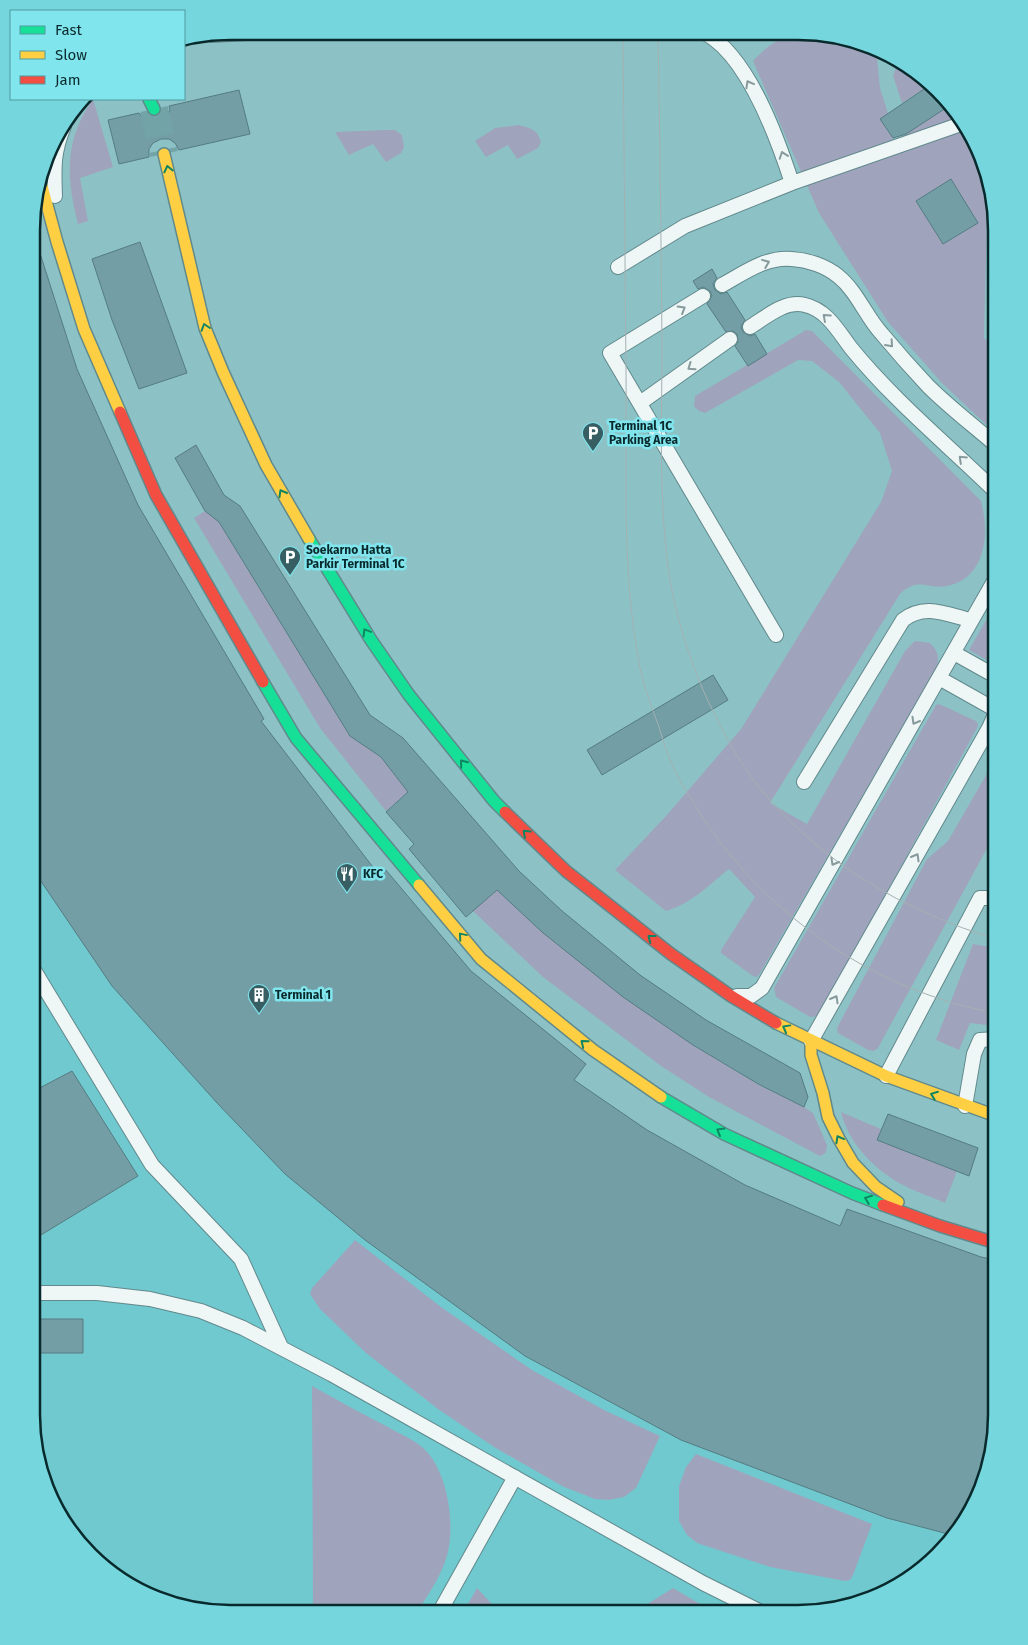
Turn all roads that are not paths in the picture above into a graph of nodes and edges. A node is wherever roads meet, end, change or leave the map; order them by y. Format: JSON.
{"nodes":[{"id":1,"x":716,"y":40,"type":"edge"},
{"id":2,"x":957,"y":126,"type":"edge"},
{"id":3,"x":164,"y":154,"type":"tunnel mouth"},
{"id":4,"x":54,"y":156,"type":"edge"},
{"id":5,"x":792,"y":182,"type":"junction"},
{"id":6,"x":44,"y":194,"type":"edge"},
{"id":7,"x":56,"y":242,"type":"junction"},
{"id":8,"x":618,"y":267,"type":"dead end"},
{"id":9,"x":722,"y":285,"type":"dead end"},
{"id":10,"x":703,"y":296,"type":"dead end"},
{"id":11,"x":750,"y":327,"type":"dead end"},
{"id":12,"x":730,"y":339,"type":"dead end"},
{"id":13,"x":640,"y":403,"type":"junction"},
{"id":14,"x":988,"y":438,"type":"edge"},
{"id":15,"x":988,"y":484,"type":"edge"},
{"id":16,"x":988,"y":591,"type":"edge"},
{"id":17,"x":970,"y":620,"type":"junction"},
{"id":18,"x":776,"y":635,"type":"dead end"},
{"id":19,"x":954,"y":653,"type":"junction"},
{"id":20,"x":988,"y":672,"type":"edge"},
{"id":21,"x":939,"y":678,"type":"junction"},
{"id":22,"x":988,"y":706,"type":"edge"},
{"id":23,"x":988,"y":730,"type":"edge"},
{"id":24,"x":804,"y":782,"type":"dead end"},
{"id":25,"x":988,"y":898,"type":"edge"},
{"id":26,"x":40,"y":980,"type":"edge"},
{"id":27,"x":731,"y":996,"type":"junction"},
{"id":28,"x":988,"y":1040,"type":"edge"},
{"id":29,"x":811,"y":1041,"type":"junction"},
{"id":30,"x":886,"y":1076,"type":"junction"},
{"id":31,"x":965,"y":1106,"type":"junction"},
{"id":32,"x":988,"y":1113,"type":"edge"},
{"id":33,"x":940,"y":1226,"type":"junction"},
{"id":34,"x":988,"y":1241,"type":"edge"},
{"id":35,"x":40,"y":1292,"type":"edge"},
{"id":36,"x":281,"y":1347,"type":"junction"},
{"id":37,"x":515,"y":1476,"type":"junction"},
{"id":38,"x":443,"y":1605,"type":"edge"},
{"id":39,"x":747,"y":1605,"type":"edge"}],
"edges":[{"from":5,"to":1,"type":"lane","one_way":true},
{"from":2,"to":5,"type":"lane"},
{"from":27,"to":3,"type":"street","one_way":true},
{"from":4,"to":7,"type":"lane"},
{"from":5,"to":8,"type":"lane"},
{"from":6,"to":7,"type":"street"},
{"from":33,"to":7,"type":"street","one_way":true},
{"from":9,"to":14,"type":"lane","one_way":true},
{"from":13,"to":10,"type":"lane","one_way":true},
{"from":15,"to":11,"type":"lane","one_way":true},
{"from":12,"to":13,"type":"lane","one_way":true},
{"from":13,"to":18,"type":"lane"},
{"from":16,"to":17,"type":"lane"},
{"from":17,"to":19,"type":"lane"},
{"from":17,"to":24,"type":"lane"},
{"from":19,"to":20,"type":"lane"},
{"from":19,"to":21,"type":"lane"},
{"from":21,"to":22,"type":"lane"},
{"from":21,"to":27,"type":"lane","one_way":true},
{"from":29,"to":23,"type":"lane","one_way":true},
{"from":25,"to":30,"type":"lane"},
{"from":26,"to":36,"type":"lane"},
{"from":29,"to":27,"type":"street","one_way":true},
{"from":28,"to":31,"type":"lane"},
{"from":29,"to":30,"type":"street"},
{"from":33,"to":29,"type":"street","one_way":true},
{"from":31,"to":30,"type":"street","one_way":true},
{"from":31,"to":32,"type":"street"},
{"from":33,"to":34,"type":"street"},
{"from":35,"to":36,"type":"lane"},
{"from":36,"to":37,"type":"lane"},
{"from":37,"to":38,"type":"lane"},
{"from":37,"to":39,"type":"lane"}]}
